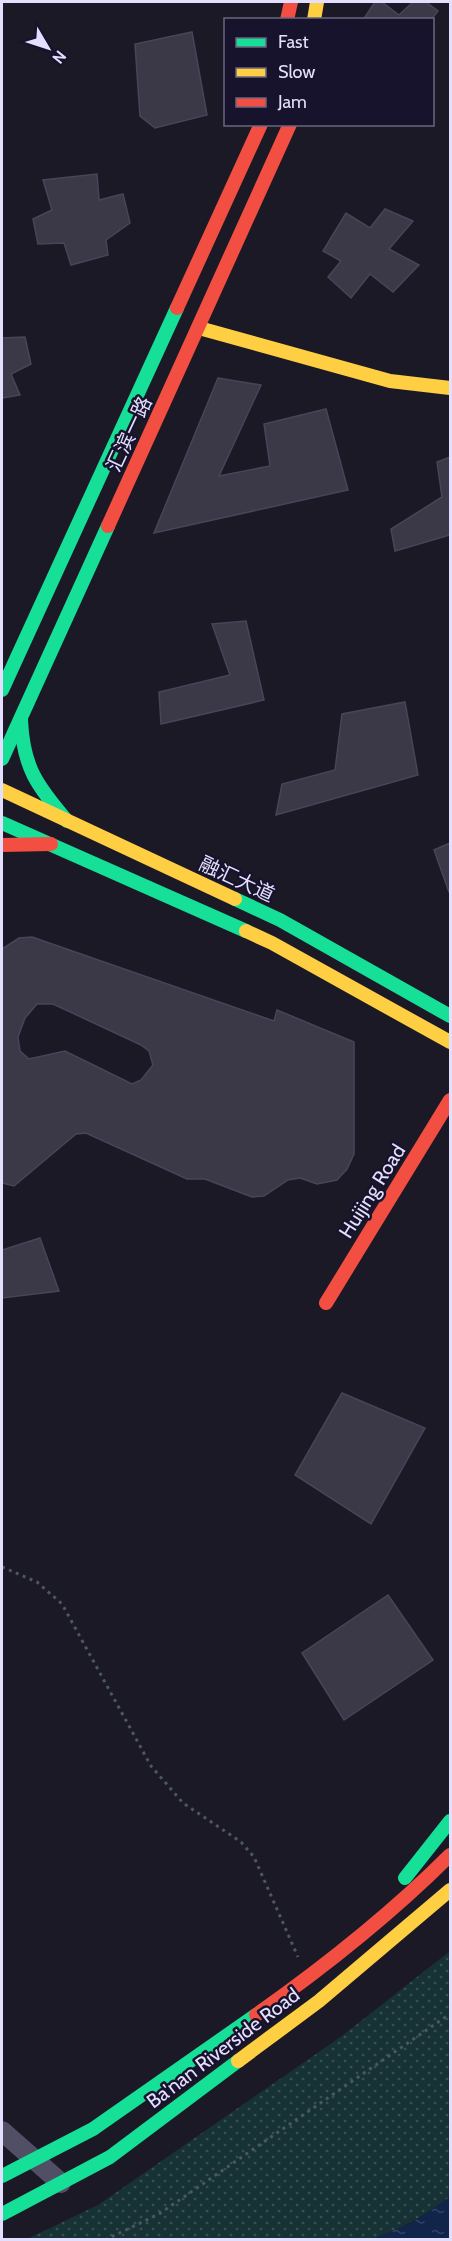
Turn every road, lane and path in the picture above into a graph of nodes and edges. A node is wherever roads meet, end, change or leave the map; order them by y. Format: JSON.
{"nodes":[{"id":1,"x":291,"y":2,"type":"edge"},
{"id":2,"x":317,"y":2,"type":"edge"},
{"id":3,"x":287,"y":18,"type":"edge"},
{"id":4,"x":314,"y":18,"type":"edge"},
{"id":5,"x":260,"y":126,"type":"edge"},
{"id":6,"x":289,"y":126,"type":"edge"},
{"id":7,"x":199,"y":328,"type":"junction"},
{"id":8,"x":450,"y":388,"type":"edge"},
{"id":9,"x":2,"y":690,"type":"edge"},
{"id":10,"x":21,"y":717,"type":"junction"},
{"id":11,"x":2,"y":759,"type":"edge"},
{"id":12,"x":2,"y":790,"type":"edge"},
{"id":13,"x":67,"y":821,"type":"junction"},
{"id":14,"x":2,"y":823,"type":"edge"},
{"id":15,"x":51,"y":844,"type":"junction"},
{"id":16,"x":2,"y":845,"type":"edge"},
{"id":17,"x":450,"y":1016,"type":"edge"},
{"id":18,"x":450,"y":1042,"type":"edge"},
{"id":19,"x":450,"y":1100,"type":"edge"},
{"id":20,"x":326,"y":1303,"type":"dead end"},
{"id":21,"x":2,"y":1568,"type":"edge"},
{"id":22,"x":450,"y":1821,"type":"edge"},
{"id":23,"x":450,"y":1855,"type":"edge"},
{"id":24,"x":450,"y":1890,"type":"edge"},
{"id":25,"x":356,"y":1938,"type":"junction"},
{"id":26,"x":400,"y":1951,"type":"dead end"},
{"id":27,"x":308,"y":1978,"type":"junction"},
{"id":28,"x":319,"y":2001,"type":"junction"},
{"id":29,"x":450,"y":2014,"type":"edge"},
{"id":30,"x":2,"y":2131,"type":"edge"},
{"id":31,"x":33,"y":2160,"type":"junction"},
{"id":32,"x":2,"y":2176,"type":"edge"},
{"id":33,"x":61,"y":2183,"type":"junction"},
{"id":34,"x":2,"y":2214,"type":"edge"},
{"id":35,"x":105,"y":2240,"type":"edge"}],
"edges":[{"from":1,"to":3,"type":"main road"},
{"from":2,"to":4,"type":"main road"},
{"from":5,"to":9,"type":"main road","name":"汇滨一路"},
{"from":6,"to":7,"type":"main road","name":"汇滨一路"},
{"from":7,"to":8,"type":"main road"},
{"from":7,"to":10,"type":"main road","name":"汇滨一路"},
{"from":10,"to":11,"type":"main road","name":"汇滨一路"},
{"from":10,"to":13,"type":"main road"},
{"from":12,"to":13,"type":"main road","name":"融汇大道"},
{"from":13,"to":17,"type":"main road","name":"融汇大道"},
{"from":14,"to":15,"type":"main road"},
{"from":15,"to":16,"type":"main road"},
{"from":15,"to":18,"type":"main road"},
{"from":19,"to":20,"type":"main road","name":"Huijing Road"},
{"from":21,"to":27,"type":"path"},
{"from":22,"to":25,"type":"main road"},
{"from":23,"to":25,"type":"main road","name":"Ba'nan Riverside Road"},
{"from":24,"to":28,"type":"main road","name":"Ba'nan Riverside Road"},
{"from":25,"to":27,"type":"main road","name":"Ba'nan Riverside Road"},
{"from":26,"to":28,"type":"main road"},
{"from":27,"to":31,"type":"main road","name":"Ba'nan Riverside Road"},
{"from":28,"to":33,"type":"main road","name":"Ba'nan Riverside Road"},
{"from":29,"to":35,"type":"path"},
{"from":30,"to":31,"type":"street"},
{"from":31,"to":32,"type":"main road","name":"Ba'nan Riverside Road"},
{"from":31,"to":33,"type":"street"},
{"from":33,"to":34,"type":"main road","name":"Ba'nan Riverside Road"}]}
